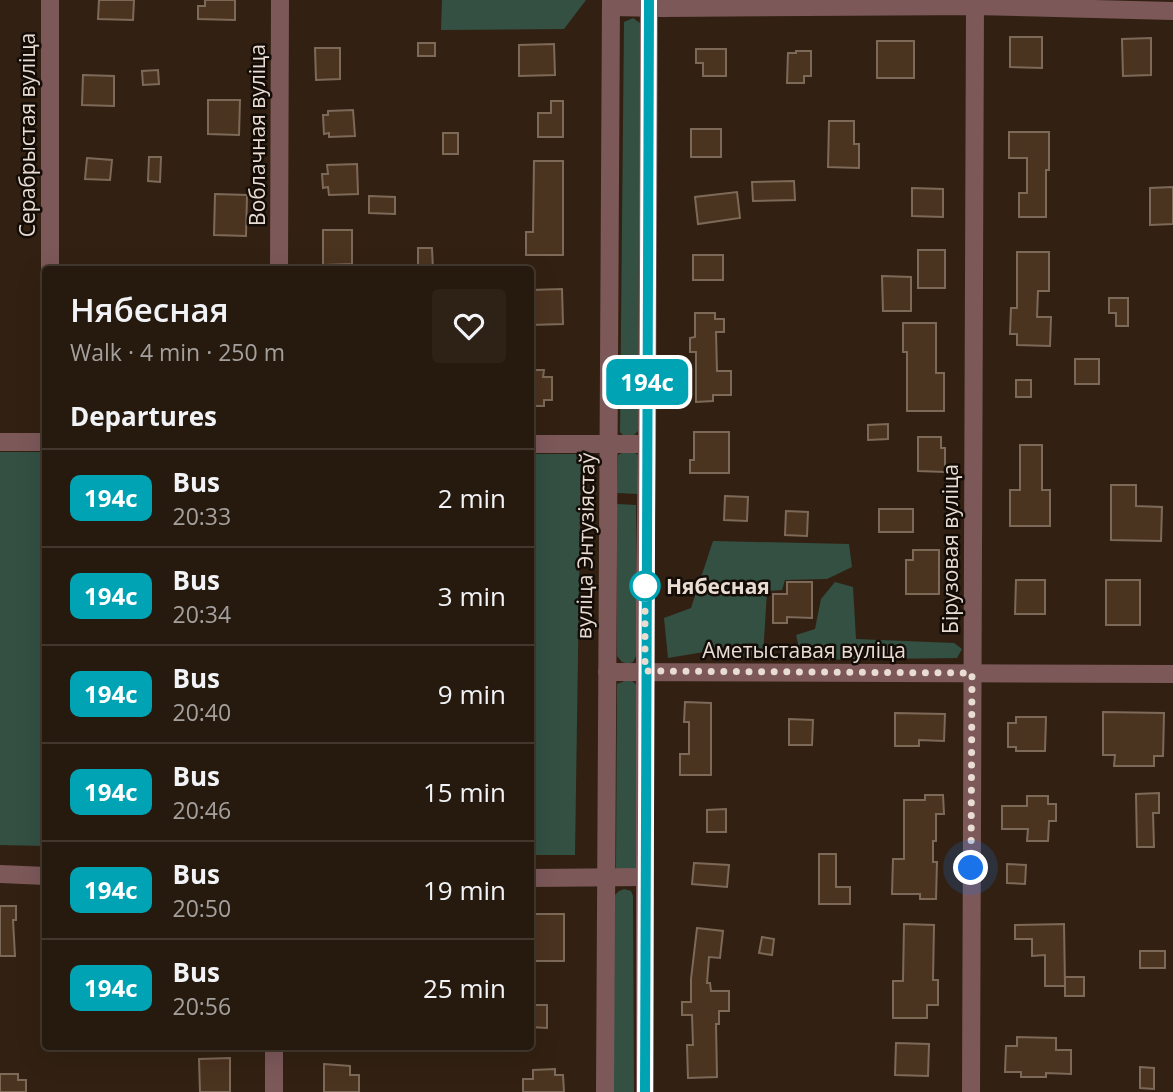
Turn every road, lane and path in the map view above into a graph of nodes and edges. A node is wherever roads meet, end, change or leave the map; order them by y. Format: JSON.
{"nodes":[{"id":1,"x":50,"y":0,"type":"edge"},
{"id":2,"x":280,"y":0,"type":"edge"},
{"id":3,"x":611,"y":3,"type":"edge"},
{"id":4,"x":649,"y":4,"type":"edge"},
{"id":5,"x":975,"y":6,"type":"junction"},
{"id":6,"x":1173,"y":11,"type":"edge"},
{"id":7,"x":50,"y":266,"type":"edge"},
{"id":8,"x":279,"y":266,"type":"edge"},
{"id":9,"x":0,"y":442,"type":"edge"},
{"id":10,"x":42,"y":442,"type":"edge"},
{"id":11,"x":534,"y":444,"type":"edge"},
{"id":12,"x":609,"y":444,"type":"junction"},
{"id":13,"x":647,"y":444,"type":"junction"},
{"id":14,"x":645,"y":671,"type":"junction"},
{"id":15,"x":607,"y":673,"type":"junction"},
{"id":16,"x":972,"y":673,"type":"junction"},
{"id":17,"x":1173,"y":674,"type":"edge"},
{"id":18,"x":0,"y":874,"type":"edge"},
{"id":19,"x":42,"y":876,"type":"edge"},
{"id":20,"x":606,"y":877,"type":"junction"},
{"id":21,"x":645,"y":877,"type":"junction"},
{"id":22,"x":534,"y":878,"type":"edge"},
{"id":23,"x":274,"y":1050,"type":"edge"},
{"id":24,"x":274,"y":1092,"type":"edge"},
{"id":25,"x":605,"y":1092,"type":"edge"},
{"id":26,"x":645,"y":1092,"type":"edge"},
{"id":27,"x":971,"y":1092,"type":"edge"}],
"edges":[{"from":1,"to":7,"type":"street","name":"Серабрыстая вуліца"},
{"from":2,"to":8,"type":"street","name":"Воблачная вуліца"},
{"from":3,"to":4,"type":"street"},
{"from":3,"to":12,"type":"street","name":"вуліца Энтузіястаў"},
{"from":4,"to":5,"type":"street"},
{"from":4,"to":13,"type":"street"},
{"from":5,"to":6,"type":"street"},
{"from":5,"to":16,"type":"street","name":"Бірузовая вуліца"},
{"from":9,"to":10,"type":"street"},
{"from":11,"to":12,"type":"street"},
{"from":12,"to":13,"type":"street"},
{"from":12,"to":15,"type":"street","name":"вуліца Энтузіястаў"},
{"from":13,"to":14,"type":"street"},
{"from":14,"to":15,"type":"street","name":"Аметыставая вуліца"},
{"from":14,"to":16,"type":"street","name":"Аметыставая вуліца"},
{"from":14,"to":21,"type":"street"},
{"from":15,"to":20,"type":"street","name":"вуліца Энтузіястаў"},
{"from":16,"to":17,"type":"street","name":"Аметыставая вуліца"},
{"from":16,"to":27,"type":"street","name":"Бірузовая вуліца"},
{"from":18,"to":19,"type":"street"},
{"from":20,"to":21,"type":"street"},
{"from":20,"to":22,"type":"street"},
{"from":20,"to":25,"type":"street","name":"вуліца Энтузіястаў"},
{"from":21,"to":26,"type":"street"},
{"from":23,"to":24,"type":"street"}]}
